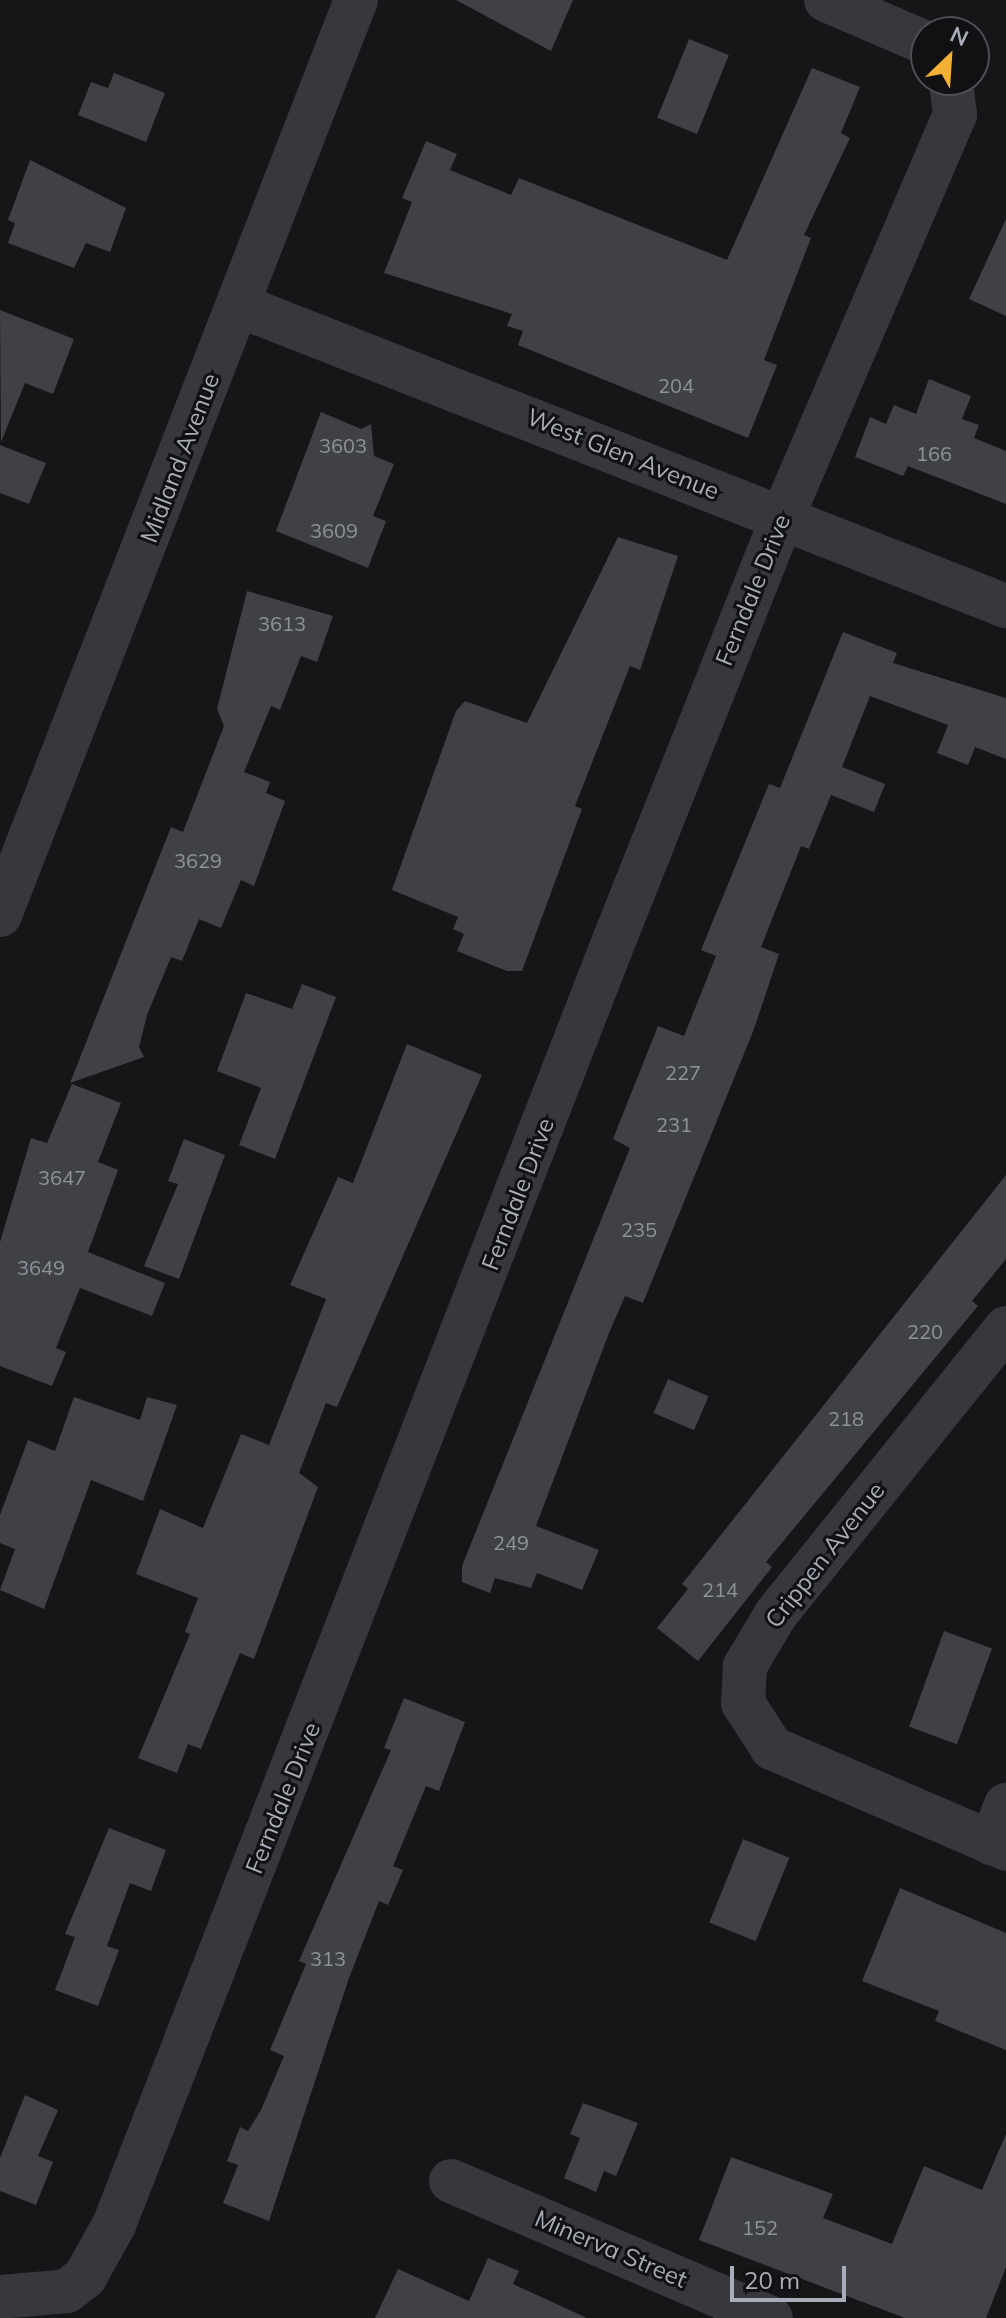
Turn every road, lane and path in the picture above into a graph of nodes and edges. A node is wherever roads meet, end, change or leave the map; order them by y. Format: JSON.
{"nodes":[{"id":1,"x":356,"y":0,"type":"edge"},
{"id":2,"x":826,"y":0,"type":"edge"},
{"id":3,"x":910,"y":36,"type":"edge"},
{"id":4,"x":954,"y":96,"type":"edge"},
{"id":5,"x":240,"y":306,"type":"junction"},
{"id":6,"x":782,"y":518,"type":"junction"},
{"id":7,"x":1006,"y":606,"type":"edge"},
{"id":8,"x":0,"y":915,"type":"edge"},
{"id":9,"x":1006,"y":1328,"type":"edge"},
{"id":10,"x":1001,"y":1832,"type":"edge"},
{"id":11,"x":451,"y":2181,"type":"dead end"},
{"id":12,"x":0,"y":2297,"type":"edge"},
{"id":13,"x":771,"y":2318,"type":"edge"}],
"edges":[{"from":1,"to":5,"type":"street","name":"Midland Avenue"},
{"from":2,"to":3,"type":"street"},
{"from":4,"to":6,"type":"street","name":"Ferndale Drive"},
{"from":5,"to":6,"type":"street","name":"West Glen Avenue"},
{"from":5,"to":8,"type":"street","name":"Midland Avenue"},
{"from":6,"to":7,"type":"street","name":"West Glen Avenue"},
{"from":6,"to":12,"type":"street","name":"Ferndale Drive"},
{"from":9,"to":10,"type":"street","name":"Crippen Avenue"},
{"from":11,"to":13,"type":"street","name":"Minerva Street"}]}
